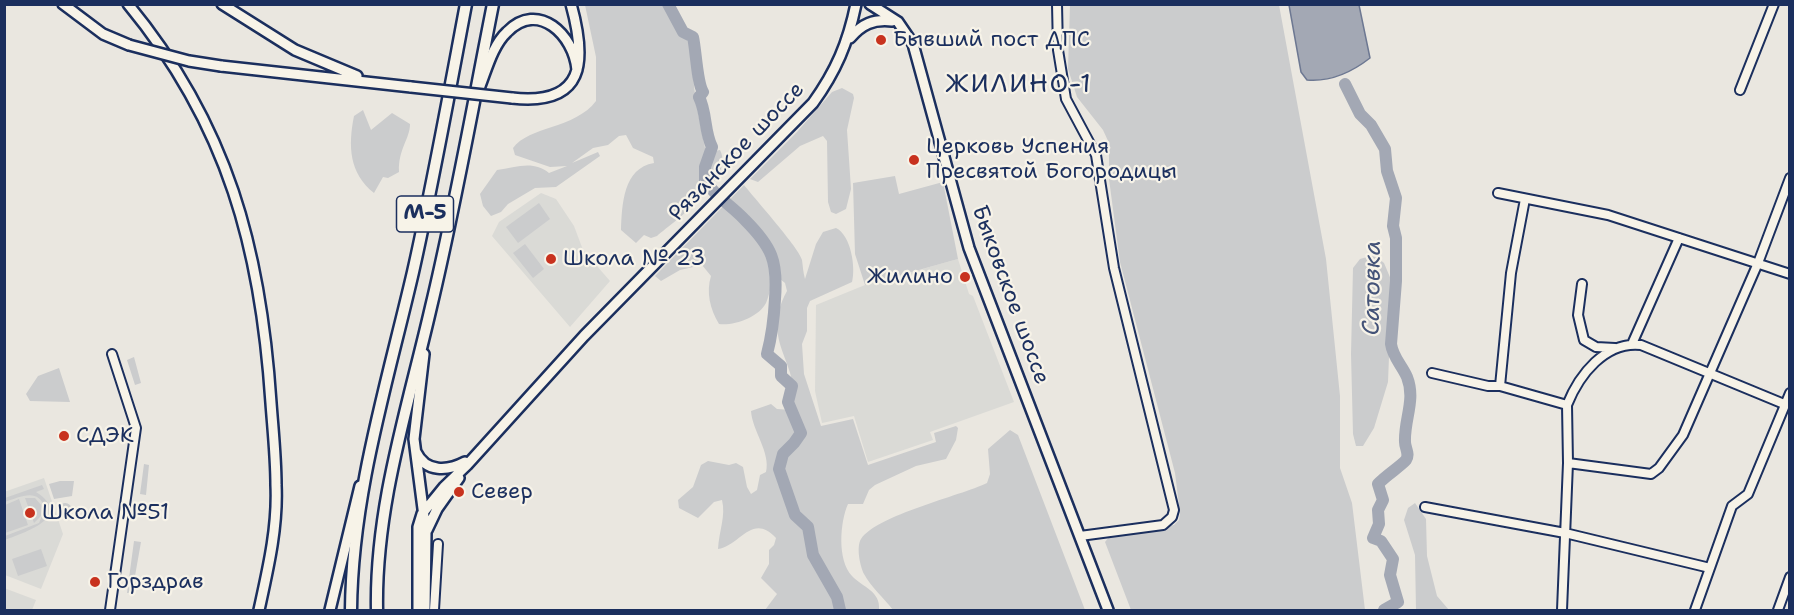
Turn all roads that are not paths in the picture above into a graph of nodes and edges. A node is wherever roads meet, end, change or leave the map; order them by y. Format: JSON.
{"nodes":[{"id":1,"x":63,"y":4,"type":"edge"},
{"id":2,"x":128,"y":4,"type":"edge"},
{"id":3,"x":222,"y":4,"type":"edge"},
{"id":4,"x":466,"y":4,"type":"edge"},
{"id":5,"x":493,"y":4,"type":"edge"},
{"id":6,"x":571,"y":4,"type":"edge"},
{"id":7,"x":856,"y":4,"type":"edge"},
{"id":8,"x":870,"y":4,"type":"edge"},
{"id":9,"x":881,"y":4,"type":"edge"},
{"id":10,"x":1057,"y":4,"type":"edge"},
{"id":11,"x":1774,"y":4,"type":"edge"},
{"id":12,"x":898,"y":22,"type":"junction"},
{"id":13,"x":848,"y":40,"type":"junction"},
{"id":14,"x":577,"y":70,"type":"junction"},
{"id":15,"x":377,"y":82,"type":"junction"},
{"id":16,"x":1740,"y":90,"type":"dead end"},
{"id":17,"x":474,"y":102,"type":"junction"},
{"id":18,"x":1790,"y":178,"type":"edge"},
{"id":19,"x":1498,"y":194,"type":"dead end"},
{"id":20,"x":1525,"y":199,"type":"junction"},
{"id":21,"x":1679,"y":238,"type":"junction"},
{"id":22,"x":1758,"y":263,"type":"junction"},
{"id":23,"x":1790,"y":274,"type":"edge"},
{"id":24,"x":1582,"y":284,"type":"dead end"},
{"id":25,"x":431,"y":307,"type":"junction"},
{"id":26,"x":1632,"y":344,"type":"junction"},
{"id":27,"x":1616,"y":348,"type":"junction"},
{"id":28,"x":112,"y":354,"type":"dead end"},
{"id":29,"x":1432,"y":373,"type":"dead end"},
{"id":30,"x":1710,"y":373,"type":"junction"},
{"id":31,"x":1500,"y":386,"type":"junction"},
{"id":32,"x":1790,"y":393,"type":"edge"},
{"id":33,"x":1784,"y":404,"type":"junction"},
{"id":34,"x":1567,"y":405,"type":"junction"},
{"id":35,"x":415,"y":449,"type":"junction"},
{"id":36,"x":481,"y":449,"type":"junction"},
{"id":37,"x":369,"y":455,"type":"junction"},
{"id":38,"x":1568,"y":463,"type":"junction"},
{"id":39,"x":467,"y":465,"type":"junction"},
{"id":40,"x":1425,"y":507,"type":"dead end"},
{"id":41,"x":422,"y":514,"type":"junction"},
{"id":42,"x":426,"y":532,"type":"junction"},
{"id":43,"x":1565,"y":533,"type":"junction"},
{"id":44,"x":1080,"y":536,"type":"junction"},
{"id":45,"x":438,"y":544,"type":"dead end"},
{"id":46,"x":1710,"y":568,"type":"junction"},
{"id":47,"x":1790,"y":577,"type":"edge"},
{"id":48,"x":110,"y":610,"type":"edge"},
{"id":49,"x":258,"y":610,"type":"edge"},
{"id":50,"x":330,"y":610,"type":"edge"},
{"id":51,"x":351,"y":610,"type":"edge"},
{"id":52,"x":377,"y":610,"type":"edge"},
{"id":53,"x":418,"y":610,"type":"edge"},
{"id":54,"x":425,"y":610,"type":"edge"},
{"id":55,"x":434,"y":610,"type":"edge"},
{"id":56,"x":1108,"y":610,"type":"edge"},
{"id":57,"x":1562,"y":610,"type":"edge"},
{"id":58,"x":1695,"y":610,"type":"edge"},
{"id":59,"x":1778,"y":610,"type":"edge"}],
"edges":[{"from":1,"to":15,"type":"main road","bridge":true},
{"from":2,"to":49,"type":"main road"},
{"from":3,"to":15,"type":"main road"},
{"from":4,"to":37,"type":"highway","number":"М-5"},
{"from":5,"to":17,"type":"highway","number":"М-5"},
{"from":6,"to":14,"type":"main road"},
{"from":7,"to":13,"type":"main road","name":"Рязанское шоссе"},
{"from":8,"to":12,"type":"main road","name":"Быковское шоссе"},
{"from":9,"to":12,"type":"main road"},
{"from":10,"to":44,"type":"street"},
{"from":11,"to":16,"type":"street"},
{"from":12,"to":13,"type":"main road"},
{"from":12,"to":44,"type":"main road","name":"Быковское шоссе"},
{"from":13,"to":36,"type":"main road","name":"Рязанское шоссе"},
{"from":14,"to":15,"type":"main road","bridge":true},
{"from":14,"to":17,"type":"main road"},
{"from":17,"to":25,"type":"highway","number":"М-5"},
{"from":18,"to":22,"type":"street"},
{"from":19,"to":20,"type":"street"},
{"from":20,"to":21,"type":"street"},
{"from":20,"to":31,"type":"street"},
{"from":21,"to":22,"type":"street"},
{"from":21,"to":26,"type":"street"},
{"from":22,"to":23,"type":"street"},
{"from":22,"to":30,"type":"street"},
{"from":24,"to":27,"type":"street"},
{"from":25,"to":35,"type":"main road","number":"М-5"},
{"from":25,"to":52,"type":"highway","number":"М-5"},
{"from":26,"to":27,"type":"street"},
{"from":26,"to":30,"type":"street"},
{"from":27,"to":34,"type":"street"},
{"from":28,"to":48,"type":"street"},
{"from":29,"to":31,"type":"street"},
{"from":30,"to":33,"type":"street"},
{"from":30,"to":38,"type":"street"},
{"from":31,"to":34,"type":"street"},
{"from":32,"to":33,"type":"street"},
{"from":33,"to":46,"type":"street"},
{"from":34,"to":38,"type":"street"},
{"from":35,"to":36,"type":"main road"},
{"from":35,"to":41,"type":"main road","number":"М-5"},
{"from":36,"to":39,"type":"main road","name":"Рязанское шоссе"},
{"from":37,"to":50,"type":"main road"},
{"from":37,"to":51,"type":"highway","number":"М-5"},
{"from":38,"to":43,"type":"street"},
{"from":39,"to":41,"type":"main road","name":"Рязанское шоссе"},
{"from":39,"to":42,"type":"main road","name":"Рязанское шоссе"},
{"from":40,"to":43,"type":"street"},
{"from":41,"to":42,"type":"main road","number":"М-5"},
{"from":41,"to":53,"type":"main road"},
{"from":42,"to":54,"type":"main road","number":"М-5"},
{"from":43,"to":46,"type":"street"},
{"from":43,"to":57,"type":"street"},
{"from":44,"to":56,"type":"main road","name":"Быковское шоссе"},
{"from":45,"to":55,"type":"street"},
{"from":46,"to":58,"type":"street"},
{"from":47,"to":59,"type":"street"}]}
